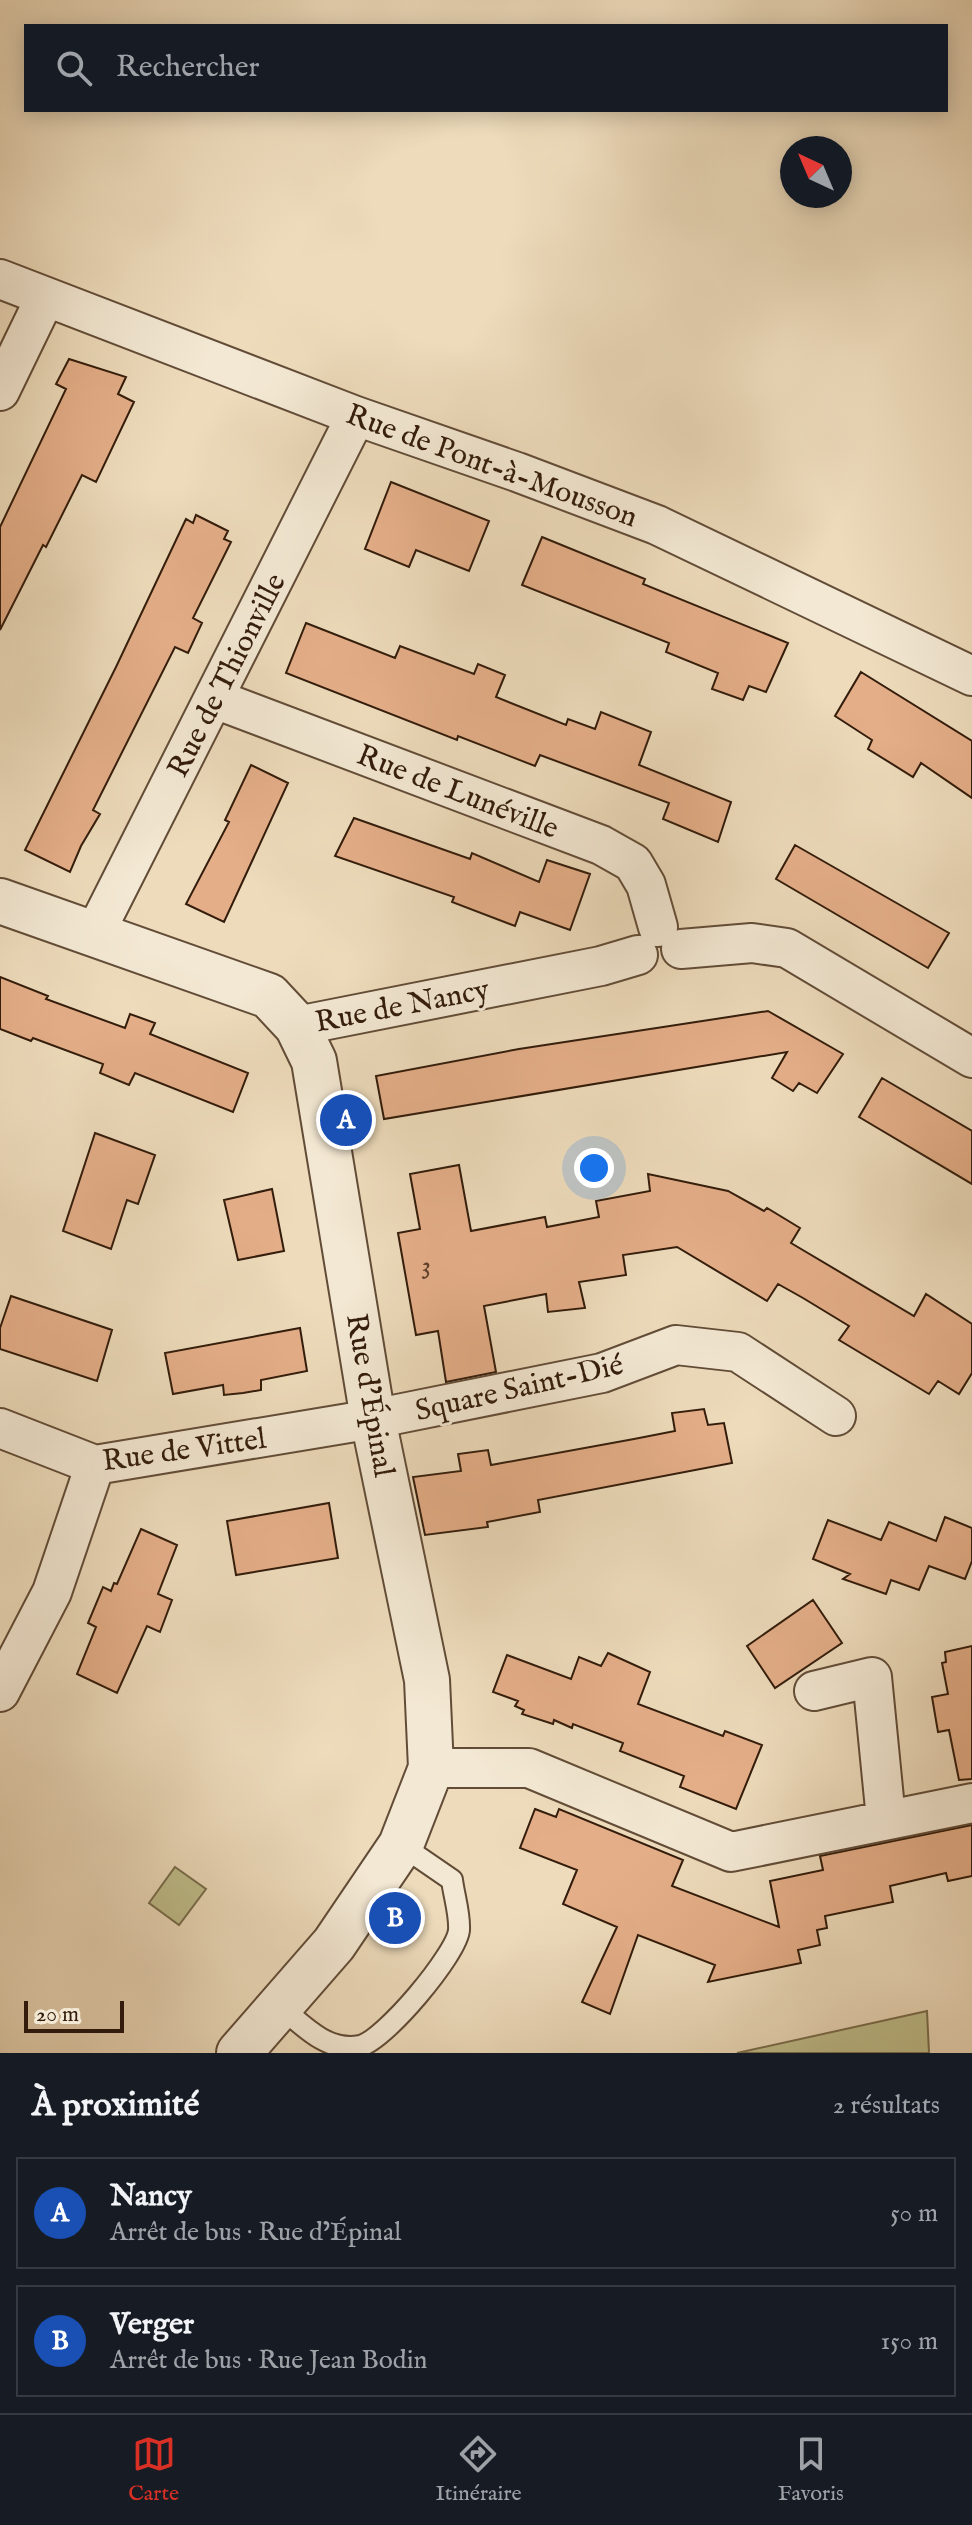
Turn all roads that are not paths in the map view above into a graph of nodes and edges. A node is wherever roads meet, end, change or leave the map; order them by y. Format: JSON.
{"nodes":[{"id":1,"x":0,"y":279,"type":"edge"},
{"id":2,"x":45,"y":298,"type":"junction"},
{"id":3,"x":0,"y":391,"type":"edge"},
{"id":4,"x":356,"y":416,"type":"junction"},
{"id":5,"x":972,"y":676,"type":"edge"},
{"id":6,"x":215,"y":699,"type":"junction"},
{"id":7,"x":0,"y":901,"type":"edge"},
{"id":8,"x":95,"y":933,"type":"junction"},
{"id":9,"x":659,"y":943,"type":"junction"},
{"id":10,"x":297,"y":1026,"type":"junction"},
{"id":11,"x":972,"y":1058,"type":"edge"},
{"id":12,"x":836,"y":1416,"type":"dead end"},
{"id":13,"x":373,"y":1419,"type":"junction"},
{"id":14,"x":0,"y":1428,"type":"edge"},
{"id":15,"x":95,"y":1465,"type":"junction"},
{"id":16,"x":814,"y":1691,"type":"dead end"},
{"id":17,"x":0,"y":1692,"type":"edge"},
{"id":18,"x":431,"y":1768,"type":"junction"},
{"id":19,"x":972,"y":1803,"type":"edge"},
{"id":20,"x":886,"y":1819,"type":"junction"},
{"id":21,"x":401,"y":1845,"type":"junction"},
{"id":22,"x":280,"y":2006,"type":"junction"},
{"id":23,"x":239,"y":2053,"type":"edge"}],
"edges":[{"from":1,"to":2,"type":"street","name":"Rue de Pont-à-Mousson"},
{"from":2,"to":3,"type":"street"},
{"from":2,"to":4,"type":"street","name":"Rue de Pont-à-Mousson"},
{"from":4,"to":5,"type":"street","name":"Rue de Pont-à-Mousson"},
{"from":4,"to":6,"type":"street","name":"Rue de Thionville"},
{"from":6,"to":8,"type":"street","name":"Rue de Thionville"},
{"from":6,"to":9,"type":"street","name":"Rue de Lunéville"},
{"from":7,"to":8,"type":"street","name":"Rue de Nancy"},
{"from":8,"to":10,"type":"street","name":"Rue de Nancy"},
{"from":9,"to":10,"type":"street","name":"Rue de Nancy"},
{"from":9,"to":11,"type":"street","name":"Rue de Nancy"},
{"from":10,"to":13,"type":"street","name":"Rue d’Épinal"},
{"from":12,"to":13,"type":"street","name":"Square Saint-Dié"},
{"from":13,"to":15,"type":"street","name":"Rue de Vittel"},
{"from":13,"to":18,"type":"street","name":"Rue d’Épinal"},
{"from":14,"to":15,"type":"street","name":"Rue de Vittel"},
{"from":15,"to":17,"type":"street"},
{"from":16,"to":20,"type":"street"},
{"from":18,"to":20,"type":"street"},
{"from":18,"to":21,"type":"street"},
{"from":19,"to":20,"type":"street"},
{"from":21,"to":22,"type":"street"},
{"from":21,"to":22,"type":"lane"},
{"from":22,"to":23,"type":"street"}]}
